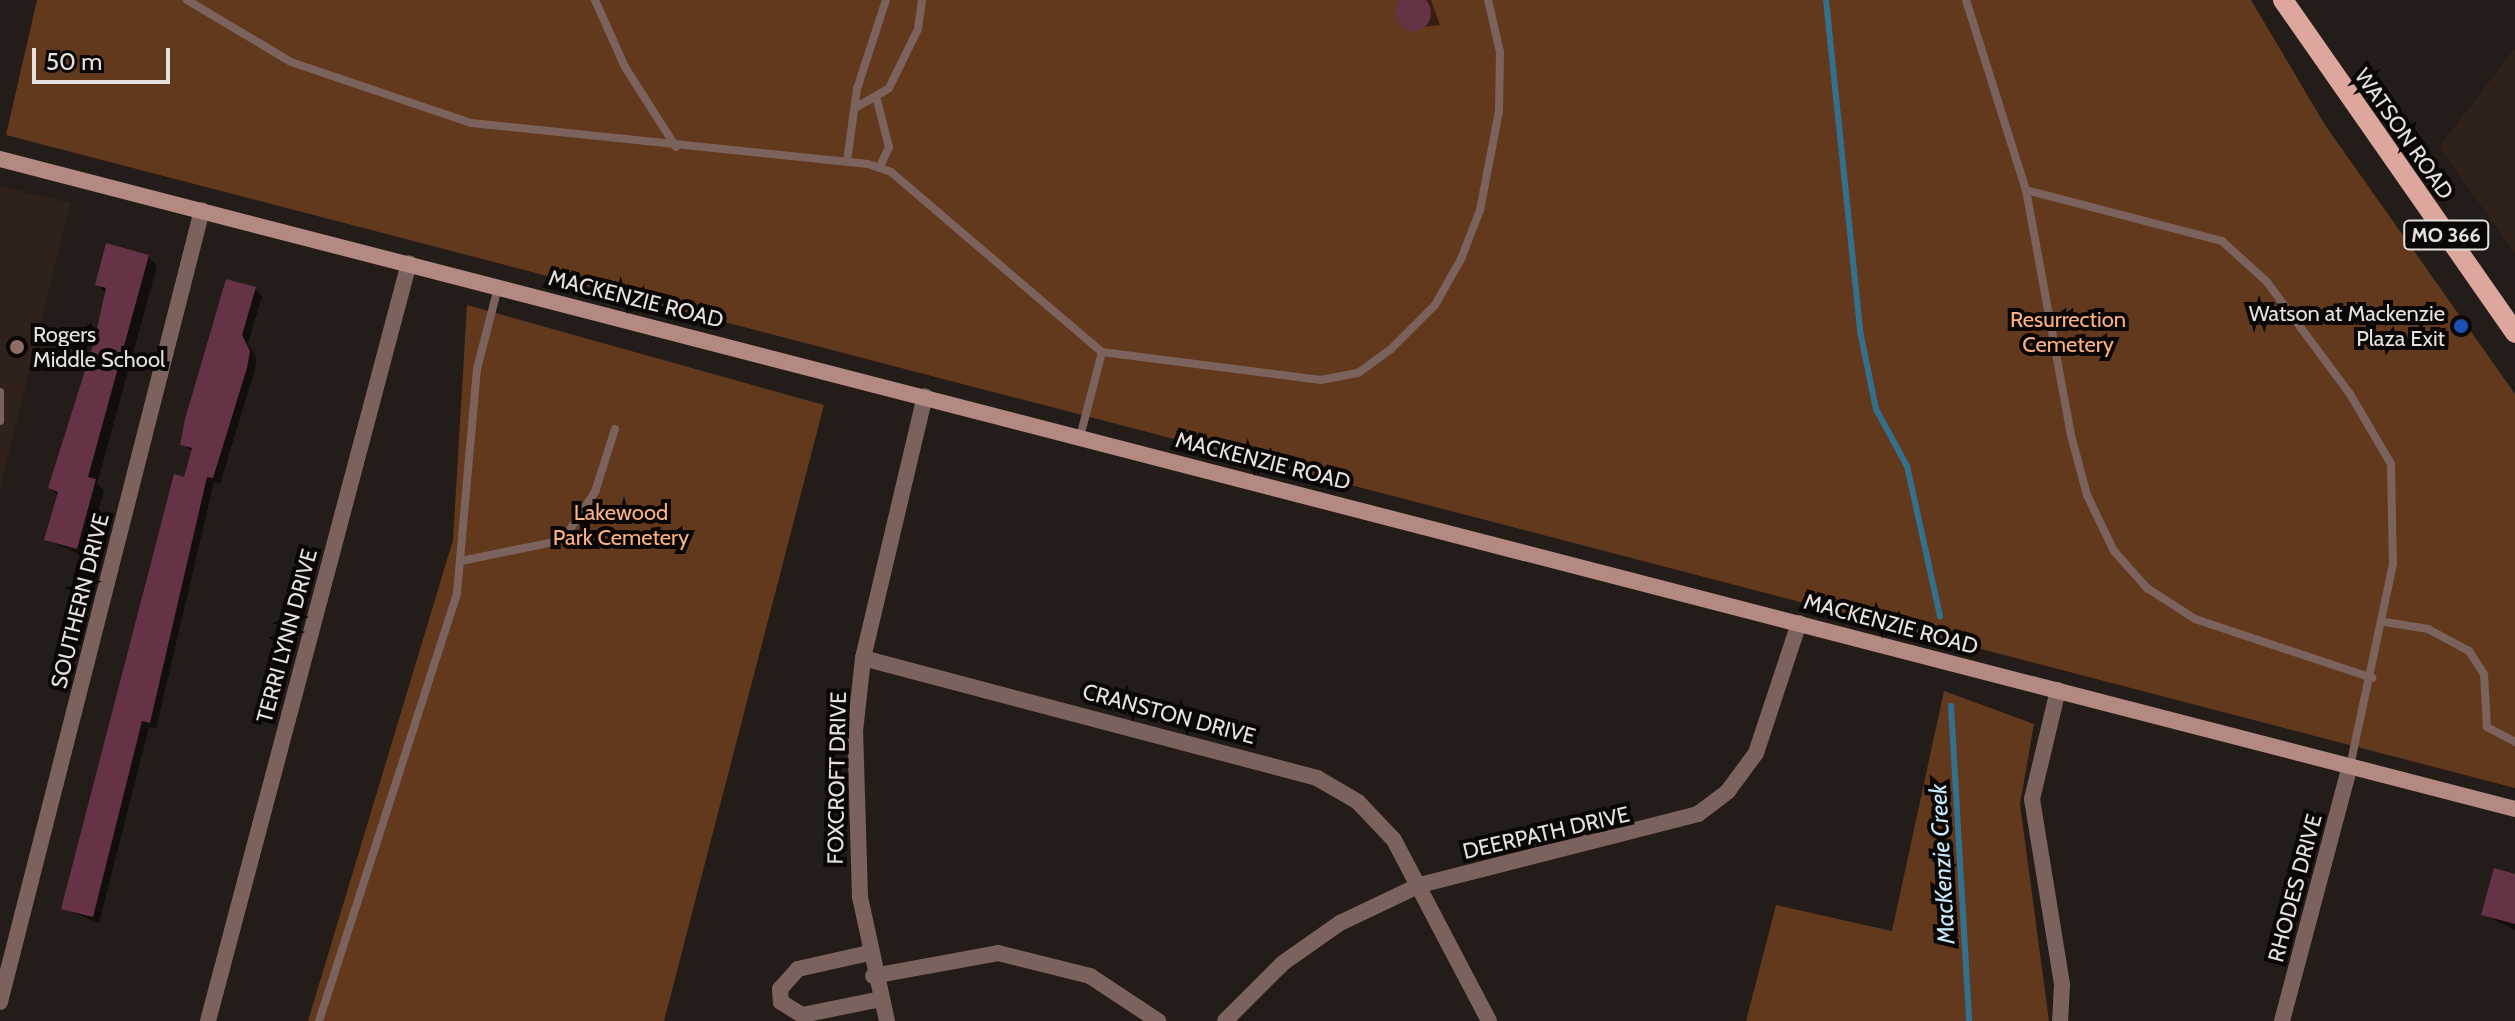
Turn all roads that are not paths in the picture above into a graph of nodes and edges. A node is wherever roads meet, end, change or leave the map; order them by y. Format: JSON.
{"nodes":[{"id":1,"x":187,"y":0,"type":"edge"},
{"id":2,"x":595,"y":0,"type":"edge"},
{"id":3,"x":886,"y":0,"type":"edge"},
{"id":4,"x":922,"y":0,"type":"edge"},
{"id":5,"x":1488,"y":0,"type":"edge"},
{"id":6,"x":1966,"y":0,"type":"edge"},
{"id":7,"x":2283,"y":0,"type":"edge"},
{"id":8,"x":877,"y":100,"type":"junction"},
{"id":9,"x":855,"y":108,"type":"junction"},
{"id":10,"x":676,"y":147,"type":"junction"},
{"id":11,"x":0,"y":159,"type":"edge"},
{"id":12,"x":847,"y":161,"type":"junction"},
{"id":13,"x":879,"y":168,"type":"junction"},
{"id":14,"x":2026,"y":190,"type":"junction"},
{"id":15,"x":202,"y":210,"type":"junction"},
{"id":16,"x":409,"y":263,"type":"junction"},
{"id":17,"x":498,"y":286,"type":"junction"},
{"id":18,"x":2515,"y":333,"type":"edge"},
{"id":19,"x":1102,"y":352,"type":"junction"},
{"id":20,"x":0,"y":392,"type":"edge"},
{"id":21,"x":925,"y":396,"type":"junction"},
{"id":22,"x":0,"y":421,"type":"edge"},
{"id":23,"x":615,"y":429,"type":"dead end"},
{"id":24,"x":1080,"y":437,"type":"junction"},
{"id":25,"x":461,"y":561,"type":"junction"},
{"id":26,"x":2385,"y":622,"type":"junction"},
{"id":27,"x":1799,"y":623,"type":"junction"},
{"id":28,"x":863,"y":658,"type":"junction"},
{"id":29,"x":2372,"y":678,"type":"junction"},
{"id":30,"x":2058,"y":690,"type":"junction"},
{"id":31,"x":2515,"y":742,"type":"edge"},
{"id":32,"x":2350,"y":766,"type":"junction"},
{"id":33,"x":2515,"y":809,"type":"edge"},
{"id":34,"x":1420,"y":885,"type":"junction"},
{"id":35,"x":869,"y":953,"type":"junction"},
{"id":36,"x":873,"y":976,"type":"junction"},
{"id":37,"x":881,"y":999,"type":"junction"},
{"id":38,"x":0,"y":1002,"type":"edge"},
{"id":39,"x":208,"y":1021,"type":"edge"},
{"id":40,"x":319,"y":1021,"type":"edge"},
{"id":41,"x":887,"y":1021,"type":"edge"},
{"id":42,"x":1158,"y":1021,"type":"edge"},
{"id":43,"x":1225,"y":1021,"type":"edge"},
{"id":44,"x":1489,"y":1021,"type":"edge"},
{"id":45,"x":2060,"y":1021,"type":"edge"},
{"id":46,"x":2282,"y":1021,"type":"edge"}],
"edges":[{"from":1,"to":10,"type":"lane"},
{"from":2,"to":10,"type":"lane"},
{"from":3,"to":9,"type":"lane"},
{"from":4,"to":8,"type":"lane"},
{"from":5,"to":19,"type":"lane"},
{"from":6,"to":14,"type":"lane"},
{"from":7,"to":18,"type":"main road","name":"WATSON ROAD","number":"MO 366"},
{"from":8,"to":9,"type":"lane"},
{"from":8,"to":13,"type":"lane"},
{"from":9,"to":12,"type":"lane"},
{"from":10,"to":12,"type":"lane"},
{"from":11,"to":15,"type":"main road","name":"MACKENZIE ROAD"},
{"from":12,"to":13,"type":"lane"},
{"from":13,"to":19,"type":"lane"},
{"from":14,"to":26,"type":"lane"},
{"from":14,"to":29,"type":"lane"},
{"from":15,"to":16,"type":"main road","name":"MACKENZIE ROAD"},
{"from":15,"to":38,"type":"street","name":"SOUTHERN DRIVE"},
{"from":16,"to":17,"type":"main road","name":"MACKENZIE ROAD"},
{"from":16,"to":39,"type":"street","name":"TERRI LYNN DRIVE"},
{"from":17,"to":21,"type":"main road","name":"MACKENZIE ROAD"},
{"from":17,"to":25,"type":"lane"},
{"from":19,"to":24,"type":"lane"},
{"from":20,"to":22,"type":"lane"},
{"from":21,"to":24,"type":"main road","name":"MACKENZIE ROAD"},
{"from":21,"to":28,"type":"street","name":"FOXCROFT DRIVE"},
{"from":23,"to":25,"type":"lane"},
{"from":24,"to":27,"type":"main road","name":"MACKENZIE ROAD"},
{"from":25,"to":40,"type":"lane"},
{"from":26,"to":29,"type":"lane"},
{"from":26,"to":31,"type":"lane"},
{"from":27,"to":30,"type":"main road","name":"MACKENZIE ROAD"},
{"from":27,"to":34,"type":"street","name":"DEERPATH DRIVE"},
{"from":28,"to":34,"type":"street","name":"CRANSTON DRIVE"},
{"from":28,"to":35,"type":"street","name":"FOXCROFT DRIVE"},
{"from":29,"to":32,"type":"lane"},
{"from":30,"to":32,"type":"main road","name":"MACKENZIE ROAD"},
{"from":30,"to":45,"type":"street"},
{"from":32,"to":33,"type":"main road","name":"MACKENZIE ROAD"},
{"from":32,"to":46,"type":"street","name":"RHODES DRIVE"},
{"from":34,"to":43,"type":"street","name":"DEERPATH DRIVE"},
{"from":34,"to":44,"type":"street","name":"CRANSTON DRIVE"},
{"from":35,"to":36,"type":"street","name":"FOXCROFT DRIVE"},
{"from":35,"to":37,"type":"street"},
{"from":36,"to":37,"type":"street","name":"FOXCROFT DRIVE"},
{"from":36,"to":42,"type":"street"},
{"from":37,"to":41,"type":"street","name":"FOXCROFT DRIVE"}]}
